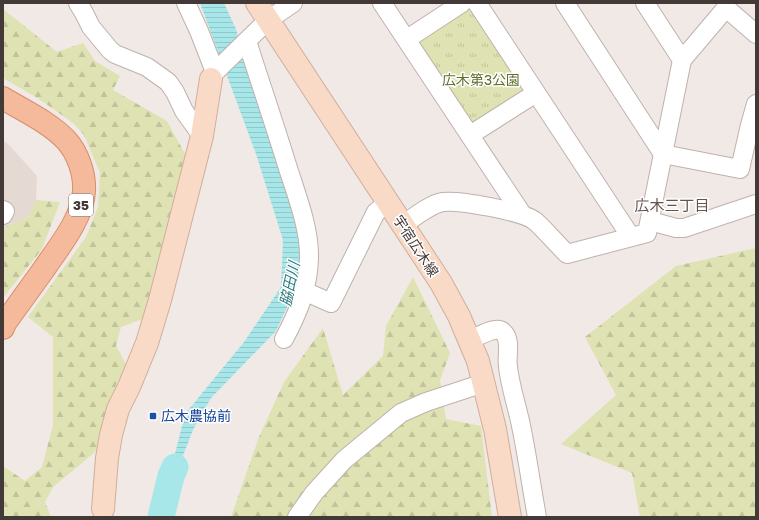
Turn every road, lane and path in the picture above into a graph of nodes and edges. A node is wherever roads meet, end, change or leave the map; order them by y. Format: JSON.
{"nodes":[{"id":1,"x":78,"y":3,"type":"edge"},
{"id":2,"x":186,"y":3,"type":"edge"},
{"id":3,"x":293,"y":3,"type":"edge"},
{"id":4,"x":382,"y":3,"type":"edge"},
{"id":5,"x":462,"y":3,"type":"edge"},
{"id":6,"x":477,"y":3,"type":"edge"},
{"id":7,"x":565,"y":3,"type":"edge"},
{"id":8,"x":645,"y":3,"type":"edge"},
{"id":9,"x":262,"y":12,"type":"edge"},
{"id":10,"x":756,"y":34,"type":"edge"},
{"id":11,"x":407,"y":40,"type":"junction"},
{"id":12,"x":246,"y":42,"type":"junction"},
{"id":13,"x":682,"y":60,"type":"junction"},
{"id":14,"x":216,"y":72,"type":"junction"},
{"id":15,"x":536,"y":94,"type":"junction"},
{"id":16,"x":3,"y":98,"type":"edge"},
{"id":17,"x":756,"y":104,"type":"edge"},
{"id":18,"x":753,"y":127,"type":"edge"},
{"id":19,"x":470,"y":135,"type":"junction"},
{"id":20,"x":202,"y":136,"type":"junction"},
{"id":21,"x":663,"y":154,"type":"junction"},
{"id":22,"x":388,"y":203,"type":"junction"},
{"id":23,"x":756,"y":204,"type":"edge"},
{"id":24,"x":3,"y":210,"type":"edge"},
{"id":25,"x":522,"y":214,"type":"junction"},
{"id":26,"x":3,"y":215,"type":"edge"},
{"id":27,"x":650,"y":221,"type":"junction"},
{"id":28,"x":403,"y":225,"type":"junction"},
{"id":29,"x":631,"y":237,"type":"junction"},
{"id":30,"x":304,"y":291,"type":"junction"},
{"id":31,"x":3,"y":328,"type":"edge"},
{"id":32,"x":284,"y":339,"type":"dead end"},
{"id":33,"x":470,"y":340,"type":"junction"},
{"id":34,"x":484,"y":383,"type":"junction"},
{"id":35,"x":102,"y":513,"type":"edge"},
{"id":36,"x":297,"y":517,"type":"edge"},
{"id":37,"x":510,"y":517,"type":"edge"},
{"id":38,"x":537,"y":517,"type":"edge"}],
"edges":[{"from":1,"to":20,"type":"street"},
{"from":2,"to":14,"type":"street"},
{"from":3,"to":9,"type":"street"},
{"from":4,"to":11,"type":"street"},
{"from":5,"to":11,"type":"street"},
{"from":6,"to":15,"type":"street"},
{"from":7,"to":21,"type":"street"},
{"from":8,"to":13,"type":"street"},
{"from":9,"to":12,"type":"street"},
{"from":9,"to":22,"type":"street","name":"宇宿広木線"},
{"from":10,"to":13,"type":"street"},
{"from":11,"to":19,"type":"street"},
{"from":12,"to":14,"type":"street"},
{"from":12,"to":30,"type":"street"},
{"from":13,"to":21,"type":"street"},
{"from":14,"to":20,"type":"street"},
{"from":15,"to":19,"type":"street"},
{"from":15,"to":29,"type":"street"},
{"from":16,"to":31,"type":"main road","number":"35"},
{"from":17,"to":18,"type":"street"},
{"from":18,"to":21,"type":"street"},
{"from":19,"to":25,"type":"street"},
{"from":20,"to":35,"type":"street"},
{"from":21,"to":27,"type":"street"},
{"from":22,"to":28,"type":"street","name":"宇宿広木線"},
{"from":22,"to":30,"type":"street"},
{"from":23,"to":27,"type":"street"},
{"from":24,"to":26,"type":"street"},
{"from":25,"to":28,"type":"street"},
{"from":25,"to":29,"type":"street"},
{"from":27,"to":29,"type":"street"},
{"from":28,"to":33,"type":"street","name":"宇宿広木線"},
{"from":30,"to":32,"type":"street"},
{"from":33,"to":34,"type":"street","name":"宇宿広木線"},
{"from":33,"to":38,"type":"street"},
{"from":34,"to":36,"type":"street"},
{"from":34,"to":37,"type":"street","name":"宇宿広木線"}]}
